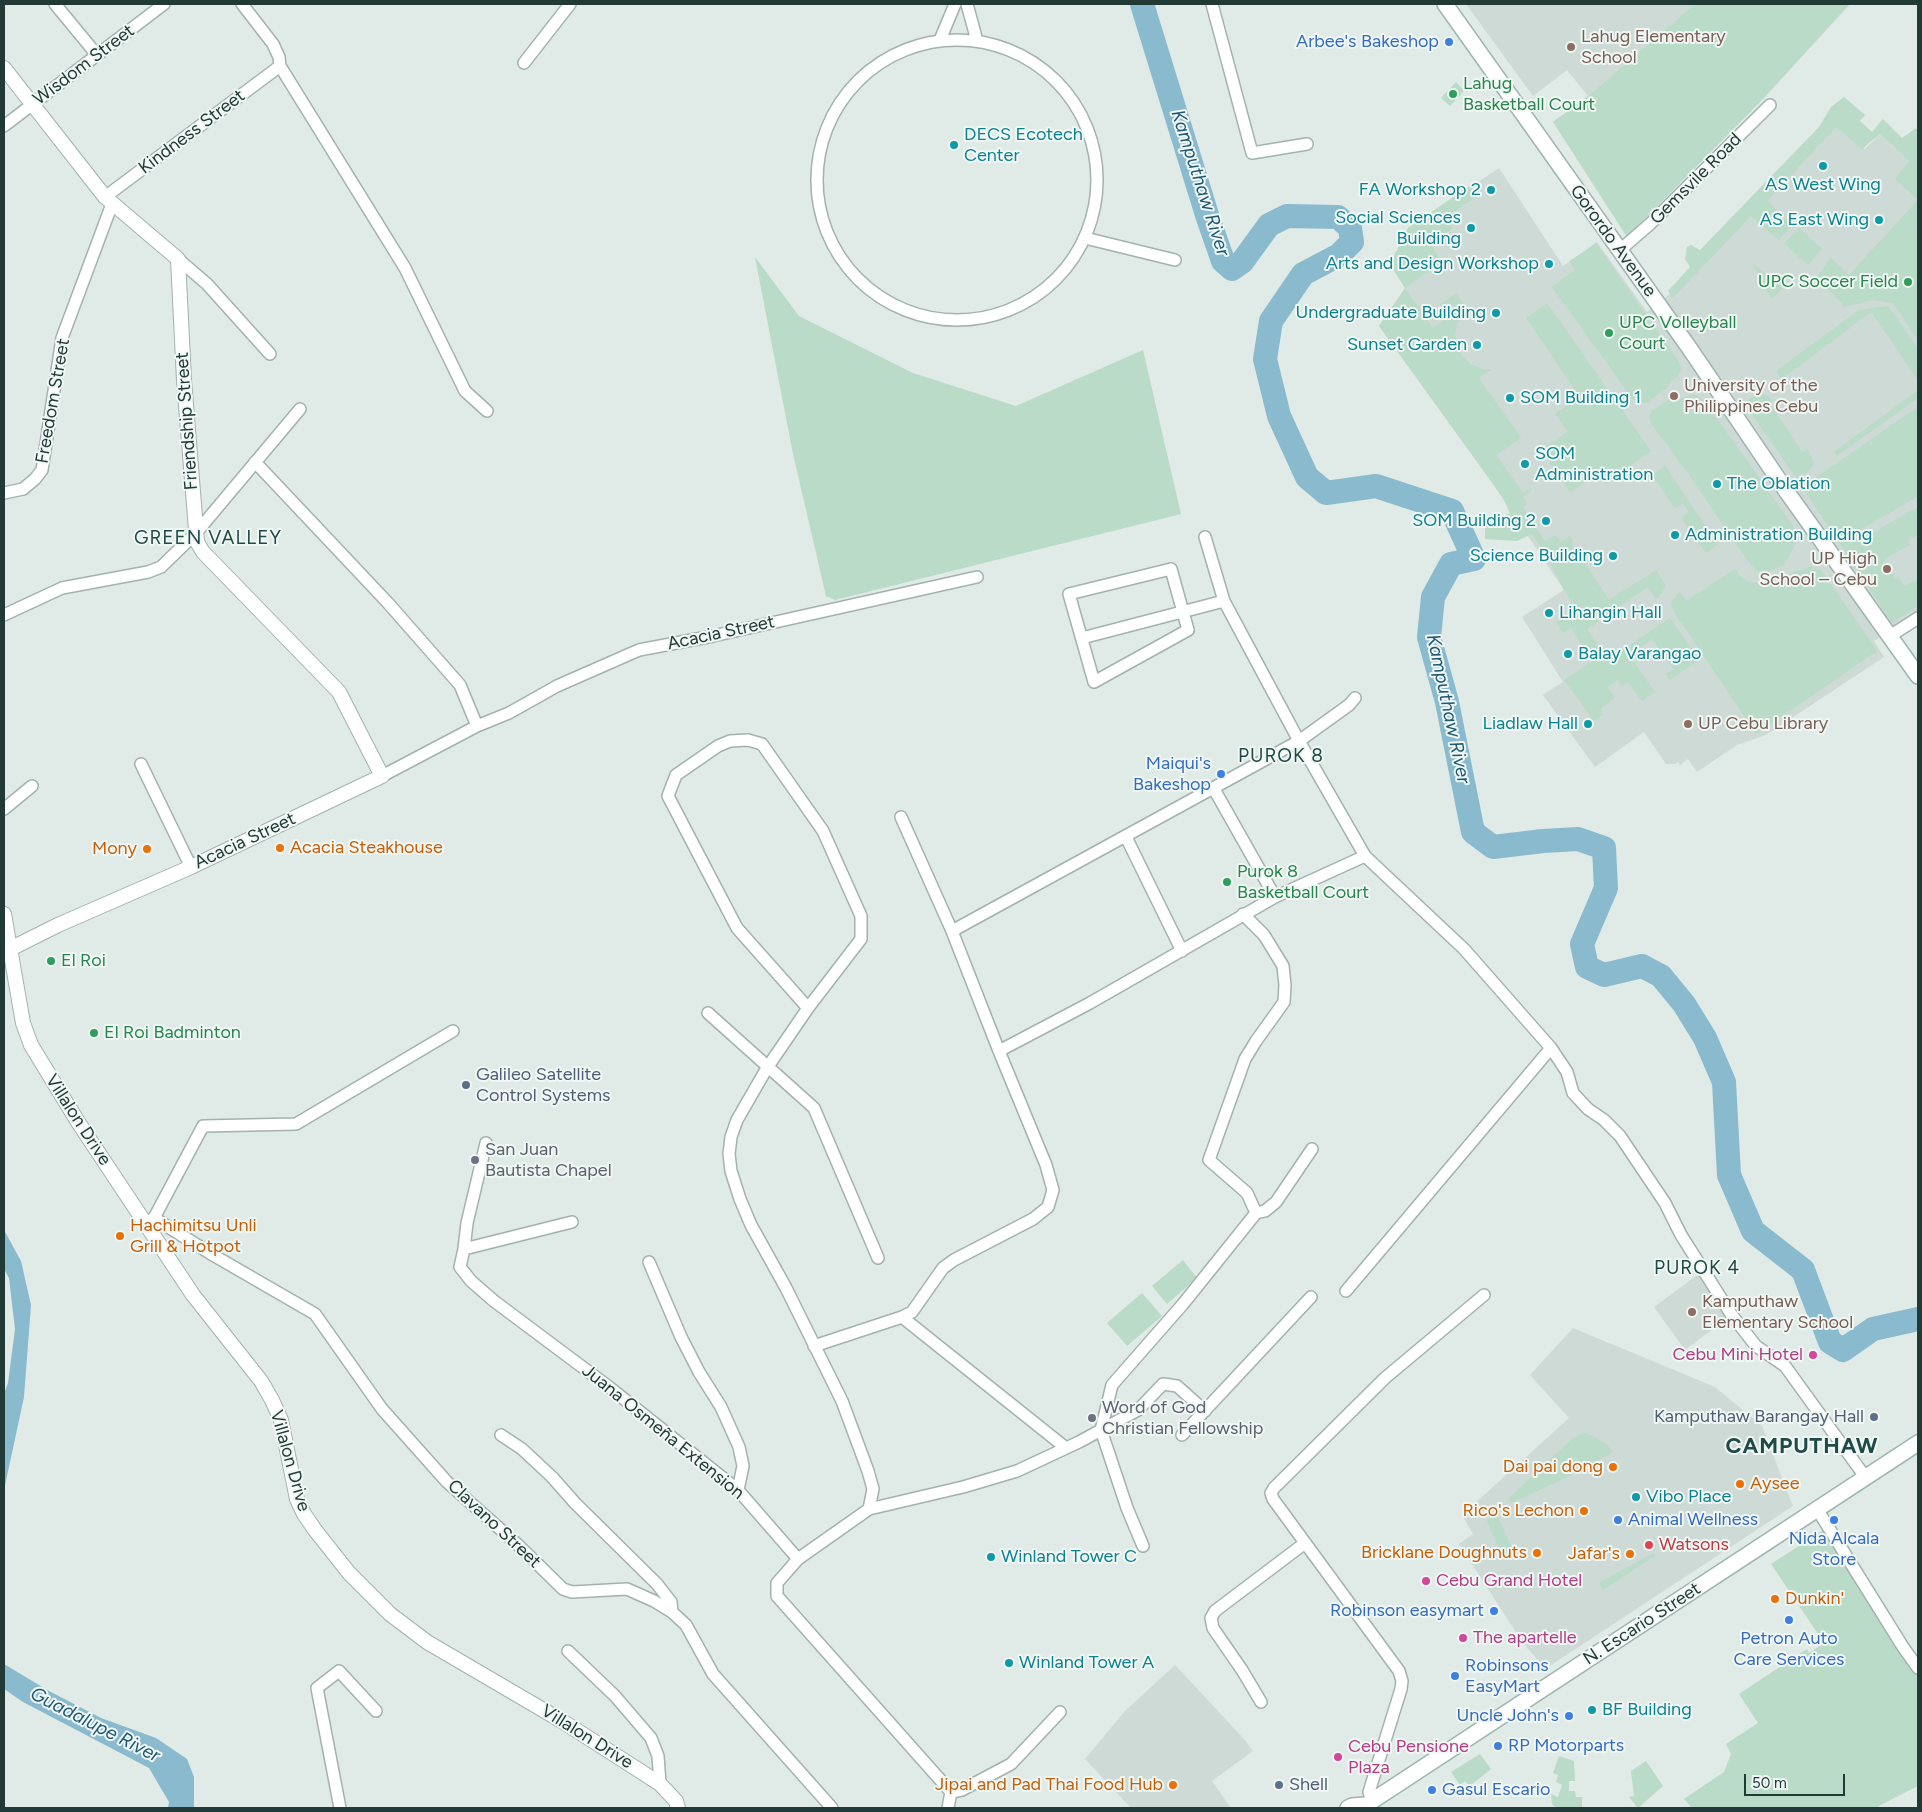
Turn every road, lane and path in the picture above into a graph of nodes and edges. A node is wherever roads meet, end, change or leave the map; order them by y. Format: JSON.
{"nodes":[{"id":1,"x":55,"y":4,"type":"edge"},
{"id":2,"x":164,"y":4,"type":"edge"},
{"id":3,"x":242,"y":4,"type":"edge"},
{"id":4,"x":570,"y":4,"type":"edge"},
{"id":5,"x":955,"y":4,"type":"edge"},
{"id":6,"x":967,"y":4,"type":"edge"},
{"id":7,"x":1212,"y":4,"type":"edge"},
{"id":8,"x":1445,"y":4,"type":"edge"},
{"id":9,"x":940,"y":40,"type":"junction"},
{"id":10,"x":977,"y":41,"type":"junction"},
{"id":11,"x":97,"y":55,"type":"junction"},
{"id":12,"x":524,"y":63,"type":"dead end"},
{"id":13,"x":280,"y":66,"type":"junction"},
{"id":14,"x":4,"y":68,"type":"edge"},
{"id":15,"x":32,"y":105,"type":"junction"},
{"id":16,"x":1770,"y":105,"type":"dead end"},
{"id":17,"x":4,"y":126,"type":"edge"},
{"id":18,"x":1307,"y":144,"type":"dead end"},
{"id":19,"x":109,"y":201,"type":"junction"},
{"id":20,"x":1085,"y":238,"type":"junction"},
{"id":21,"x":1620,"y":250,"type":"junction"},
{"id":22,"x":178,"y":260,"type":"junction"},
{"id":23,"x":1175,"y":260,"type":"dead end"},
{"id":24,"x":270,"y":354,"type":"dead end"},
{"id":25,"x":300,"y":409,"type":"dead end"},
{"id":26,"x":487,"y":411,"type":"dead end"},
{"id":27,"x":256,"y":462,"type":"junction"},
{"id":28,"x":4,"y":493,"type":"edge"},
{"id":29,"x":196,"y":533,"type":"junction"},
{"id":30,"x":1205,"y":537,"type":"dead end"},
{"id":31,"x":977,"y":577,"type":"dead end"},
{"id":32,"x":1224,"y":602,"type":"junction"},
{"id":33,"x":1183,"y":613,"type":"junction"},
{"id":34,"x":4,"y":615,"type":"edge"},
{"id":35,"x":1918,"y":618,"type":"edge"},
{"id":36,"x":1890,"y":636,"type":"junction"},
{"id":37,"x":1082,"y":638,"type":"junction"},
{"id":38,"x":1918,"y":676,"type":"edge"},
{"id":39,"x":1355,"y":698,"type":"dead end"},
{"id":40,"x":477,"y":726,"type":"junction"},
{"id":41,"x":1299,"y":741,"type":"junction"},
{"id":42,"x":142,"y":764,"type":"dead end"},
{"id":43,"x":382,"y":776,"type":"junction"},
{"id":44,"x":32,"y":786,"type":"dead end"},
{"id":45,"x":1214,"y":789,"type":"junction"},
{"id":46,"x":4,"y":809,"type":"edge"},
{"id":47,"x":901,"y":817,"type":"dead end"},
{"id":48,"x":1126,"y":837,"type":"junction"},
{"id":49,"x":1365,"y":856,"type":"junction"},
{"id":50,"x":191,"y":867,"type":"junction"},
{"id":51,"x":1275,"y":897,"type":"junction"},
{"id":52,"x":4,"y":914,"type":"edge"},
{"id":53,"x":1243,"y":914,"type":"junction"},
{"id":54,"x":952,"y":931,"type":"junction"},
{"id":55,"x":10,"y":949,"type":"junction"},
{"id":56,"x":1182,"y":951,"type":"junction"},
{"id":57,"x":808,"y":1008,"type":"junction"},
{"id":58,"x":708,"y":1013,"type":"dead end"},
{"id":59,"x":453,"y":1032,"type":"dead end"},
{"id":60,"x":1551,"y":1048,"type":"junction"},
{"id":61,"x":998,"y":1051,"type":"junction"},
{"id":62,"x":767,"y":1068,"type":"junction"},
{"id":63,"x":486,"y":1143,"type":"dead end"},
{"id":64,"x":1312,"y":1149,"type":"dead end"},
{"id":65,"x":1256,"y":1213,"type":"junction"},
{"id":66,"x":150,"y":1221,"type":"junction"},
{"id":67,"x":572,"y":1222,"type":"dead end"},
{"id":68,"x":464,"y":1249,"type":"junction"},
{"id":69,"x":878,"y":1258,"type":"dead end"},
{"id":70,"x":649,"y":1262,"type":"dead end"},
{"id":71,"x":1346,"y":1290,"type":"dead end"},
{"id":72,"x":1484,"y":1295,"type":"dead end"},
{"id":73,"x":1311,"y":1297,"type":"dead end"},
{"id":74,"x":902,"y":1317,"type":"junction"},
{"id":75,"x":814,"y":1346,"type":"junction"},
{"id":76,"x":1205,"y":1411,"type":"junction"},
{"id":77,"x":1101,"y":1430,"type":"junction"},
{"id":78,"x":501,"y":1435,"type":"dead end"},
{"id":79,"x":1182,"y":1436,"type":"dead end"},
{"id":80,"x":1918,"y":1443,"type":"edge"},
{"id":81,"x":1066,"y":1448,"type":"junction"},
{"id":82,"x":1866,"y":1478,"type":"junction"},
{"id":83,"x":738,"y":1490,"type":"junction"},
{"id":84,"x":868,"y":1509,"type":"junction"},
{"id":85,"x":1817,"y":1509,"type":"junction"},
{"id":86,"x":1305,"y":1543,"type":"junction"},
{"id":87,"x":1143,"y":1546,"type":"dead end"},
{"id":88,"x":798,"y":1559,"type":"junction"},
{"id":89,"x":672,"y":1612,"type":"junction"},
{"id":90,"x":568,"y":1651,"type":"dead end"},
{"id":91,"x":1918,"y":1668,"type":"edge"},
{"id":92,"x":1261,"y":1702,"type":"dead end"},
{"id":93,"x":376,"y":1711,"type":"dead end"},
{"id":94,"x":1060,"y":1712,"type":"dead end"},
{"id":95,"x":660,"y":1784,"type":"junction"},
{"id":96,"x":951,"y":1792,"type":"junction"},
{"id":97,"x":1367,"y":1805,"type":"edge"},
{"id":98,"x":340,"y":1808,"type":"edge"},
{"id":99,"x":678,"y":1808,"type":"edge"},
{"id":100,"x":832,"y":1808,"type":"edge"},
{"id":101,"x":948,"y":1808,"type":"edge"},
{"id":102,"x":1348,"y":1808,"type":"edge"}],
"edges":[{"from":1,"to":11,"type":"street"},
{"from":2,"to":11,"type":"street","name":"Wisdom Street"},
{"from":3,"to":13,"type":"street"},
{"from":4,"to":12,"type":"street"},
{"from":5,"to":9,"type":"street"},
{"from":6,"to":10,"type":"street"},
{"from":7,"to":18,"type":"street"},
{"from":8,"to":21,"type":"main road","name":"Gorordo Avenue"},
{"from":9,"to":10,"type":"street"},
{"from":9,"to":20,"type":"street"},
{"from":10,"to":20,"type":"street"},
{"from":11,"to":15,"type":"street","name":"Wisdom Street"},
{"from":13,"to":19,"type":"street","name":"Kindness Street"},
{"from":13,"to":26,"type":"street"},
{"from":14,"to":15,"type":"street"},
{"from":15,"to":17,"type":"street","name":"Wisdom Street"},
{"from":15,"to":19,"type":"street"},
{"from":16,"to":21,"type":"street","name":"Gemsvile Road"},
{"from":19,"to":22,"type":"street"},
{"from":19,"to":28,"type":"street","name":"Freedom Street"},
{"from":20,"to":23,"type":"street"},
{"from":21,"to":36,"type":"main road","name":"Gorordo Avenue"},
{"from":22,"to":24,"type":"street"},
{"from":22,"to":29,"type":"street","name":"Friendship Street"},
{"from":25,"to":27,"type":"street"},
{"from":27,"to":29,"type":"street"},
{"from":27,"to":40,"type":"street"},
{"from":29,"to":34,"type":"street"},
{"from":29,"to":43,"type":"street","name":"Friendship Street"},
{"from":30,"to":32,"type":"street"},
{"from":31,"to":40,"type":"street","name":"Acacia Street"},
{"from":32,"to":33,"type":"street"},
{"from":32,"to":41,"type":"street"},
{"from":33,"to":37,"type":"street"},
{"from":33,"to":37,"type":"street"},
{"from":33,"to":37,"type":"street"},
{"from":35,"to":36,"type":"street"},
{"from":36,"to":38,"type":"main road","name":"Gorordo Avenue"},
{"from":39,"to":41,"type":"street"},
{"from":40,"to":43,"type":"street","name":"Acacia Street"},
{"from":41,"to":45,"type":"street"},
{"from":41,"to":49,"type":"street"},
{"from":42,"to":50,"type":"street"},
{"from":43,"to":50,"type":"street","name":"Acacia Street"},
{"from":44,"to":46,"type":"street"},
{"from":45,"to":48,"type":"street"},
{"from":45,"to":51,"type":"street"},
{"from":47,"to":54,"type":"street"},
{"from":48,"to":54,"type":"street"},
{"from":48,"to":56,"type":"street"},
{"from":49,"to":51,"type":"street"},
{"from":49,"to":60,"type":"street"},
{"from":50,"to":55,"type":"street","name":"Acacia Street"},
{"from":51,"to":53,"type":"street"},
{"from":52,"to":55,"type":"street","name":"Villalon Drive"},
{"from":53,"to":56,"type":"street"},
{"from":53,"to":65,"type":"street"},
{"from":54,"to":61,"type":"street"},
{"from":55,"to":66,"type":"street","name":"Villalon Drive"},
{"from":56,"to":61,"type":"street"},
{"from":57,"to":57,"type":"street"},
{"from":57,"to":62,"type":"street"},
{"from":58,"to":62,"type":"street"},
{"from":59,"to":66,"type":"street"},
{"from":60,"to":71,"type":"street"},
{"from":60,"to":82,"type":"street"},
{"from":61,"to":74,"type":"street"},
{"from":62,"to":69,"type":"street"},
{"from":62,"to":75,"type":"street"},
{"from":63,"to":68,"type":"street","name":"Juana Osmeña Extension"},
{"from":64,"to":65,"type":"street"},
{"from":65,"to":77,"type":"street"},
{"from":66,"to":89,"type":"street","name":"Clavano Street"},
{"from":66,"to":95,"type":"street","name":"Villalon Drive"},
{"from":67,"to":68,"type":"street"},
{"from":68,"to":83,"type":"street","name":"Juana Osmeña Extension"},
{"from":70,"to":83,"type":"street"},
{"from":72,"to":86,"type":"street"},
{"from":73,"to":76,"type":"street"},
{"from":74,"to":75,"type":"street"},
{"from":74,"to":81,"type":"street"},
{"from":75,"to":84,"type":"street"},
{"from":76,"to":77,"type":"street"},
{"from":76,"to":79,"type":"street"},
{"from":77,"to":81,"type":"street"},
{"from":77,"to":87,"type":"street"},
{"from":78,"to":89,"type":"street"},
{"from":80,"to":82,"type":"main road","name":"N. Escario Street"},
{"from":81,"to":84,"type":"street"},
{"from":82,"to":85,"type":"main road","name":"N. Escario Street"},
{"from":83,"to":88,"type":"street","name":"Juana Osmeña Extension"},
{"from":84,"to":88,"type":"street"},
{"from":85,"to":91,"type":"street"},
{"from":85,"to":97,"type":"main road","name":"N. Escario Street"},
{"from":86,"to":92,"type":"street"},
{"from":86,"to":97,"type":"street"},
{"from":88,"to":96,"type":"street"},
{"from":89,"to":100,"type":"street","name":"Clavano Street"},
{"from":90,"to":95,"type":"street"},
{"from":93,"to":98,"type":"street"},
{"from":94,"to":96,"type":"street"},
{"from":95,"to":99,"type":"street","name":"Villalon Drive"},
{"from":96,"to":101,"type":"street"},
{"from":97,"to":102,"type":"main road","name":"N. Escario Street"}]}
